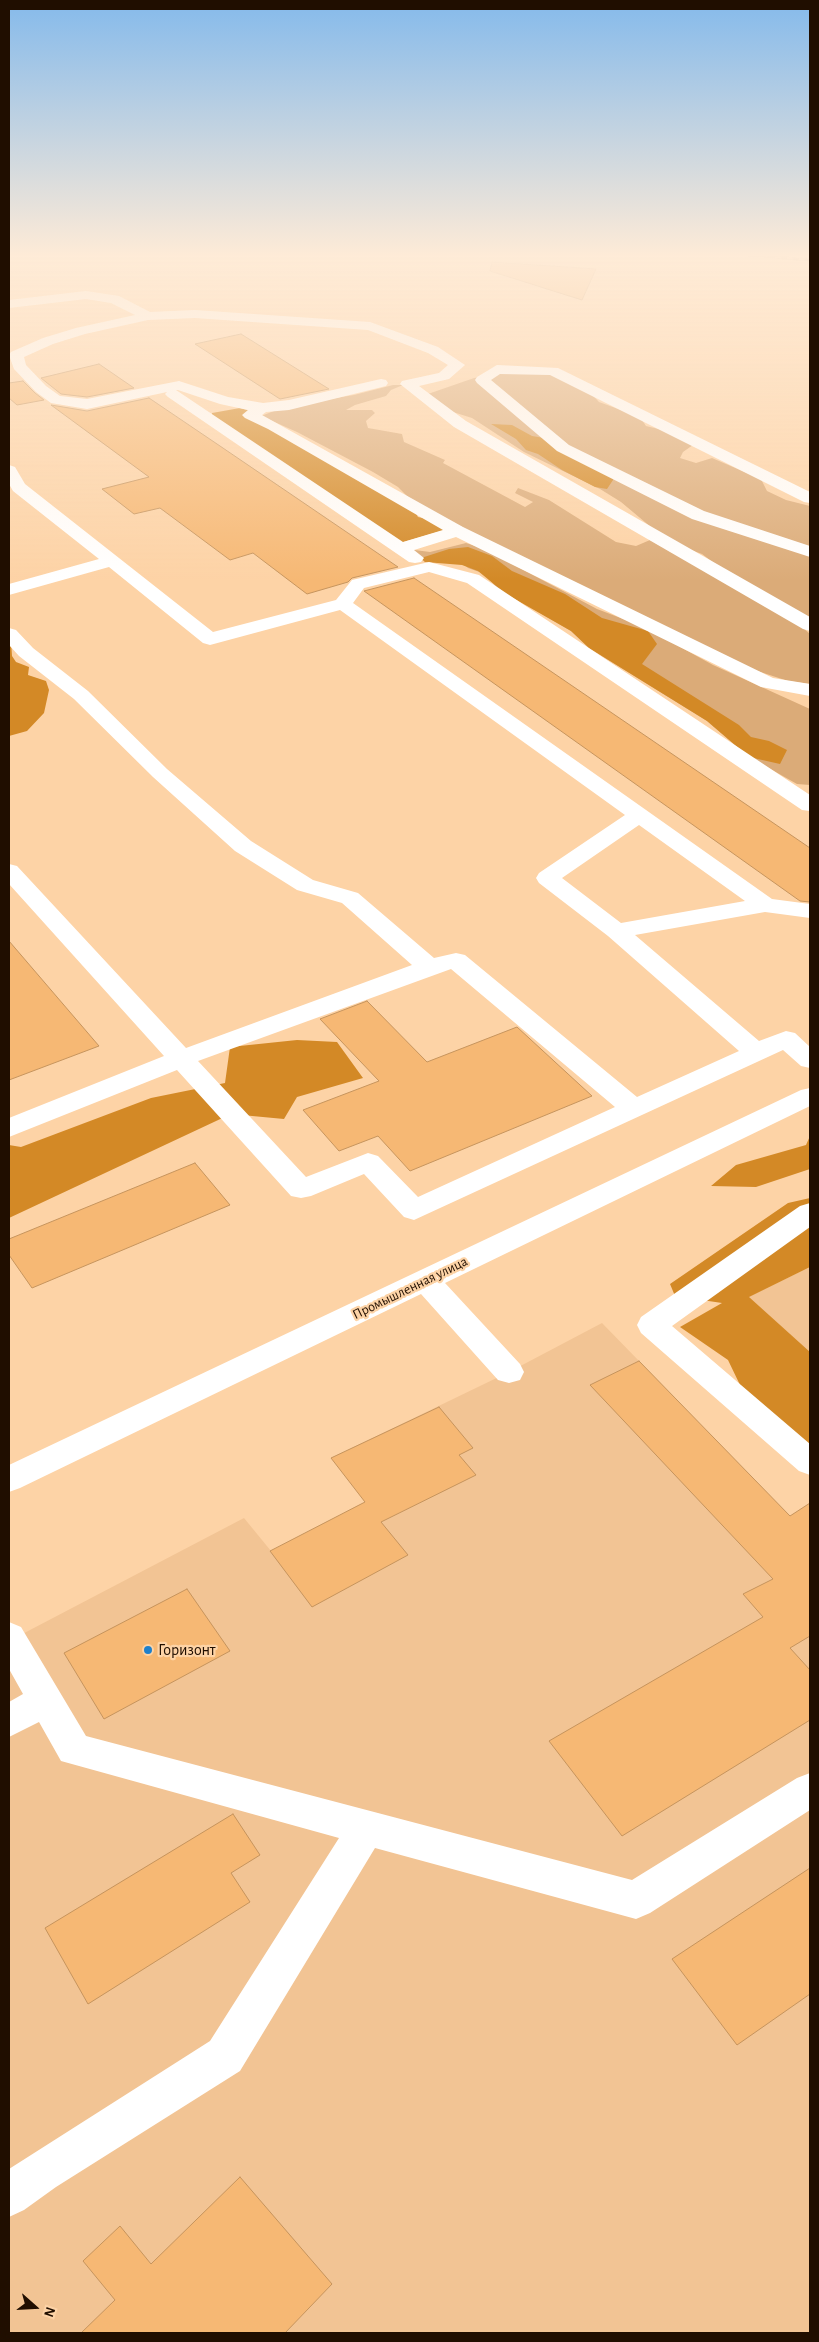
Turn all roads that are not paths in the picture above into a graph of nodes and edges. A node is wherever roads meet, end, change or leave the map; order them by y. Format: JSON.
{"nodes":[{"id":1,"x":18,"y":362,"type":"edge"},
{"id":2,"x":453,"y":362,"type":"edge"},
{"id":3,"x":381,"y":383,"type":"dead end"},
{"id":4,"x":166,"y":389,"type":"junction"},
{"id":5,"x":263,"y":408,"type":"junction"},
{"id":6,"x":9,"y":470,"type":"edge"},
{"id":7,"x":810,"y":498,"type":"edge"},
{"id":8,"x":457,"y":532,"type":"junction"},
{"id":9,"x":401,"y":548,"type":"junction"},
{"id":10,"x":810,"y":552,"type":"edge"},
{"id":11,"x":112,"y":561,"type":"junction"},
{"id":12,"x":429,"y":568,"type":"junction"},
{"id":13,"x":9,"y":590,"type":"edge"},
{"id":14,"x":343,"y":604,"type":"junction"},
{"id":15,"x":810,"y":625,"type":"edge"},
{"id":16,"x":9,"y":634,"type":"edge"},
{"id":17,"x":810,"y":690,"type":"edge"},
{"id":18,"x":810,"y":805,"type":"edge"},
{"id":19,"x":639,"y":815,"type":"junction"},
{"id":20,"x":9,"y":871,"type":"edge"},
{"id":21,"x":765,"y":905,"type":"junction"},
{"id":22,"x":810,"y":911,"type":"edge"},
{"id":23,"x":616,"y":931,"type":"junction"},
{"id":24,"x":429,"y":966,"type":"junction"},
{"id":25,"x":756,"y":1052,"type":"junction"},
{"id":26,"x":182,"y":1058,"type":"junction"},
{"id":27,"x":810,"y":1060,"type":"edge"},
{"id":28,"x":810,"y":1096,"type":"edge"},
{"id":29,"x":634,"y":1109,"type":"junction"},
{"id":30,"x":9,"y":1128,"type":"edge"},
{"id":31,"x":810,"y":1213,"type":"edge"},
{"id":32,"x":425,"y":1280,"type":"junction"},
{"id":33,"x":509,"y":1372,"type":"dead end"},
{"id":34,"x":810,"y":1462,"type":"edge"},
{"id":35,"x":9,"y":1479,"type":"edge"},
{"id":36,"x":9,"y":1637,"type":"edge"},
{"id":37,"x":45,"y":1700,"type":"junction"},
{"id":38,"x":9,"y":1721,"type":"edge"},
{"id":39,"x":810,"y":1790,"type":"edge"},
{"id":40,"x":367,"y":1827,"type":"junction"},
{"id":41,"x":9,"y":2195,"type":"edge"}],
"edges":[{"from":1,"to":4,"type":"street"},
{"from":2,"to":15,"type":"street"},
{"from":3,"to":5,"type":"street"},
{"from":4,"to":5,"type":"street"},
{"from":4,"to":9,"type":"street"},
{"from":5,"to":8,"type":"street"},
{"from":6,"to":11,"type":"street"},
{"from":7,"to":10,"type":"street"},
{"from":8,"to":9,"type":"street"},
{"from":8,"to":17,"type":"street"},
{"from":9,"to":12,"type":"street"},
{"from":11,"to":13,"type":"street"},
{"from":11,"to":14,"type":"street"},
{"from":12,"to":14,"type":"street"},
{"from":12,"to":18,"type":"street"},
{"from":14,"to":19,"type":"street"},
{"from":16,"to":24,"type":"street"},
{"from":19,"to":21,"type":"street"},
{"from":19,"to":23,"type":"street"},
{"from":20,"to":26,"type":"street"},
{"from":21,"to":22,"type":"street"},
{"from":21,"to":23,"type":"street"},
{"from":23,"to":25,"type":"street"},
{"from":24,"to":26,"type":"street"},
{"from":24,"to":29,"type":"street"},
{"from":25,"to":27,"type":"street"},
{"from":25,"to":29,"type":"street"},
{"from":26,"to":29,"type":"street"},
{"from":26,"to":30,"type":"street"},
{"from":28,"to":32,"type":"street","name":"Промышленная улица"},
{"from":31,"to":34,"type":"street"},
{"from":32,"to":33,"type":"street"},
{"from":32,"to":35,"type":"street","name":"Промышленная улица"},
{"from":36,"to":37,"type":"street"},
{"from":37,"to":38,"type":"street"},
{"from":37,"to":40,"type":"street"},
{"from":39,"to":40,"type":"street"},
{"from":40,"to":41,"type":"street"}]}
